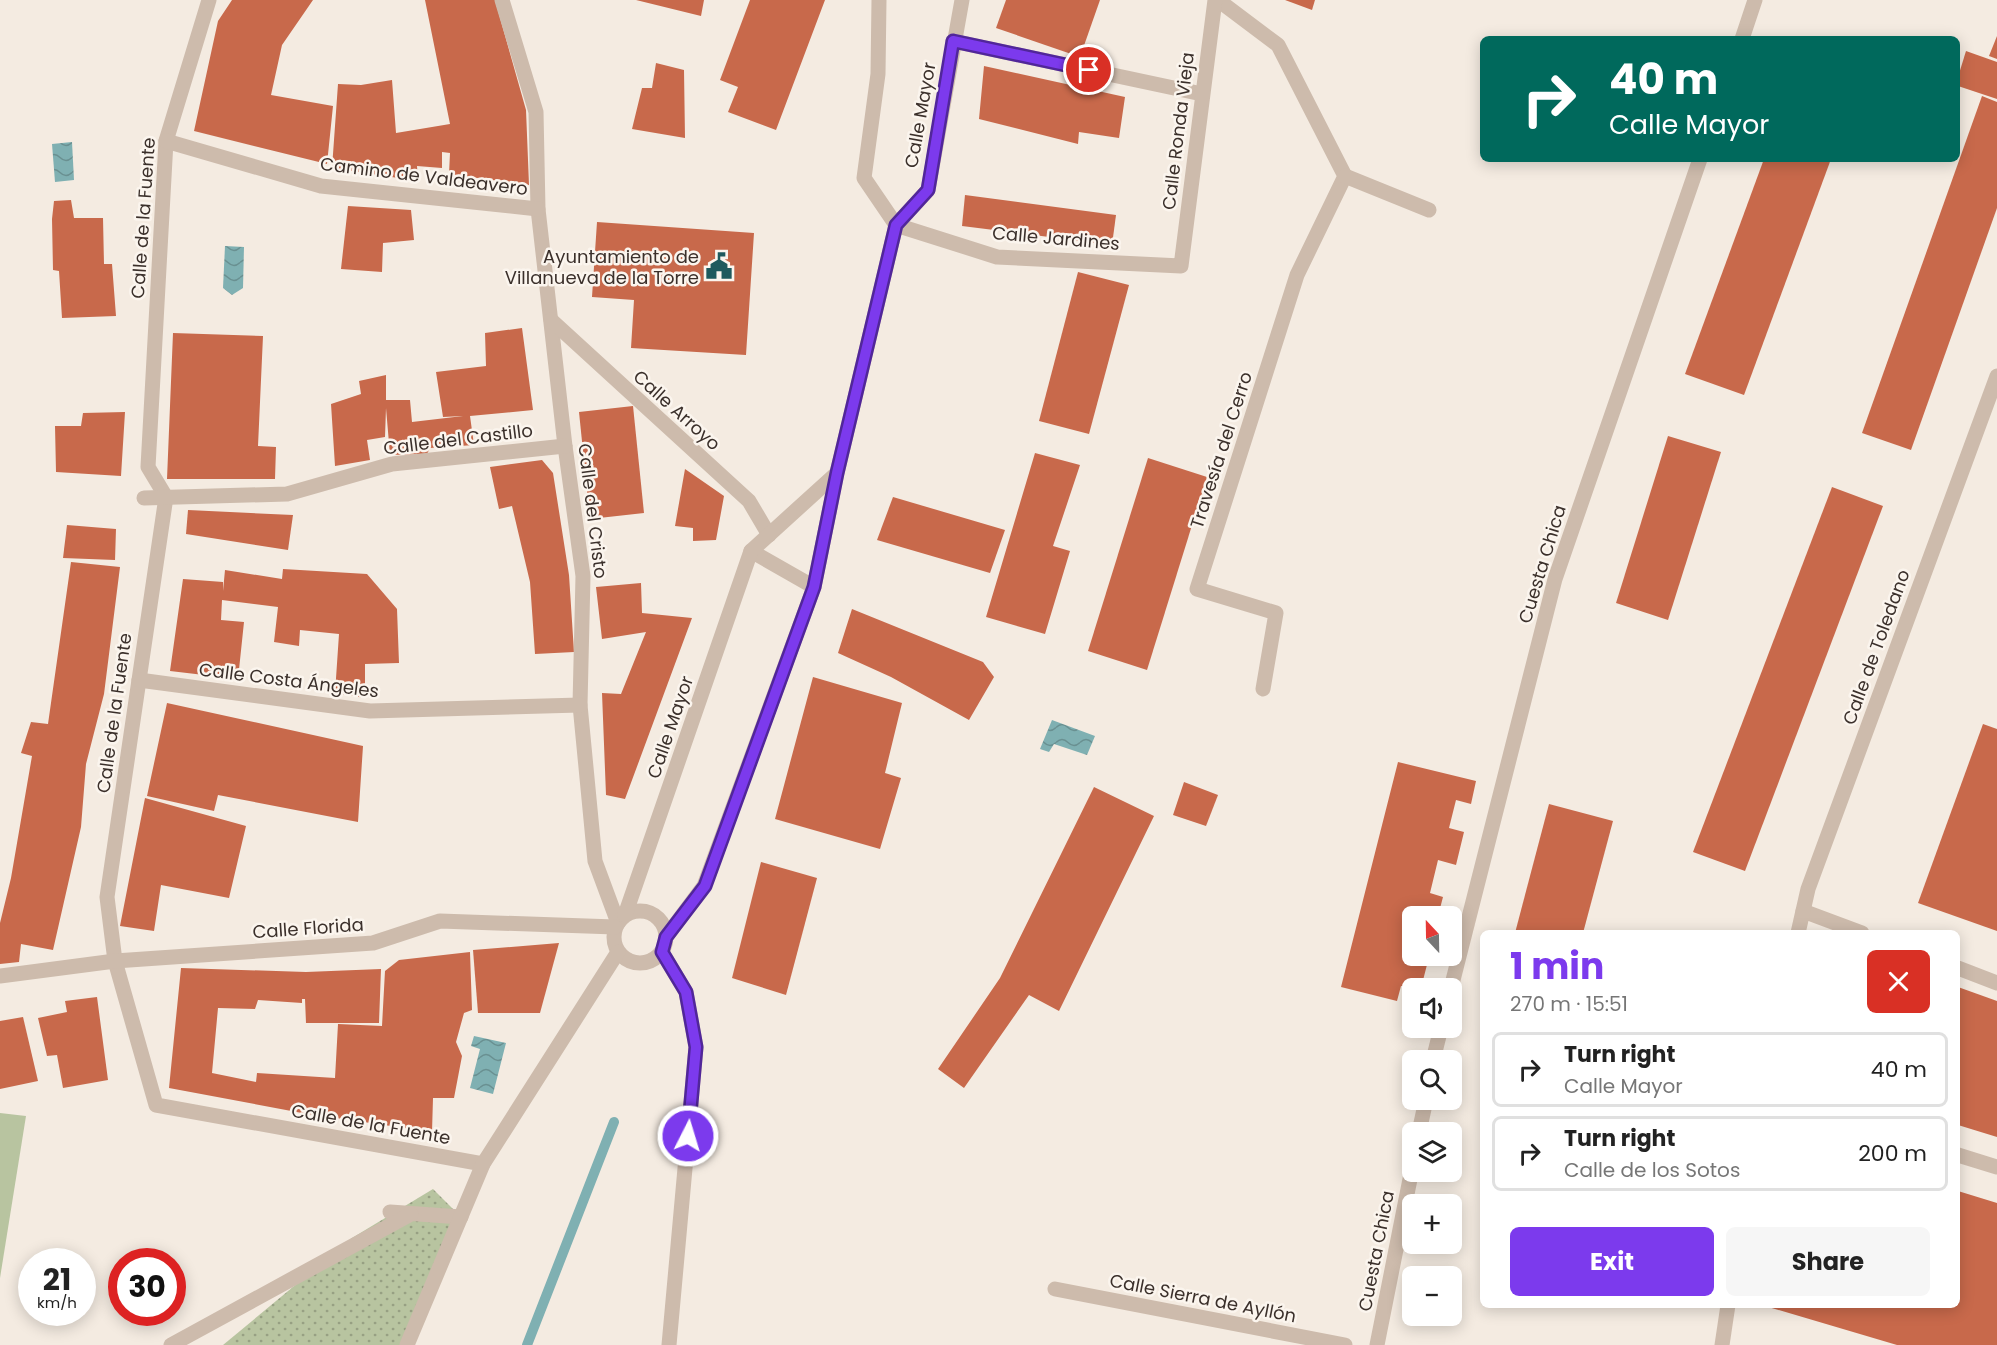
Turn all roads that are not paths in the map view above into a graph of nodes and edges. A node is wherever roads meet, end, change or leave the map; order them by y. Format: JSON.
{"nodes":[{"id":1,"x":209,"y":0,"type":"edge"},
{"id":2,"x":502,"y":0,"type":"edge"},
{"id":3,"x":879,"y":0,"type":"edge"},
{"id":4,"x":962,"y":0,"type":"edge"},
{"id":5,"x":1216,"y":0,"type":"edge"},
{"id":6,"x":1755,"y":0,"type":"edge"},
{"id":7,"x":1743,"y":36,"type":"edge"},
{"id":8,"x":953,"y":41,"type":"junction"},
{"id":9,"x":1202,"y":94,"type":"junction"},
{"id":10,"x":166,"y":141,"type":"junction"},
{"id":11,"x":1699,"y":162,"type":"edge"},
{"id":12,"x":1345,"y":176,"type":"junction"},
{"id":13,"x":538,"y":208,"type":"junction"},
{"id":14,"x":1429,"y":210,"type":"dead end"},
{"id":15,"x":896,"y":225,"type":"junction"},
{"id":16,"x":1181,"y":266,"type":"joint"},
{"id":17,"x":551,"y":320,"type":"junction"},
{"id":18,"x":1997,"y":376,"type":"edge"},
{"id":19,"x":565,"y":446,"type":"junction"},
{"id":20,"x":837,"y":473,"type":"junction"},
{"id":21,"x":166,"y":497,"type":"junction"},
{"id":22,"x":144,"y":498,"type":"dead end"},
{"id":23,"x":769,"y":535,"type":"junction"},
{"id":24,"x":751,"y":550,"type":"junction"},
{"id":25,"x":814,"y":587,"type":"junction"},
{"id":26,"x":139,"y":680,"type":"junction"},
{"id":27,"x":1263,"y":689,"type":"dead end"},
{"id":28,"x":580,"y":705,"type":"junction"},
{"id":29,"x":1803,"y":911,"type":"junction"},
{"id":30,"x":619,"y":922,"type":"junction"},
{"id":31,"x":1799,"y":930,"type":"edge"},
{"id":32,"x":1854,"y":930,"type":"edge"},
{"id":33,"x":664,"y":944,"type":"junction"},
{"id":34,"x":618,"y":952,"type":"junction"},
{"id":35,"x":115,"y":960,"type":"junction"},
{"id":36,"x":1960,"y":969,"type":"edge"},
{"id":37,"x":0,"y":976,"type":"edge"},
{"id":38,"x":1453,"y":978,"type":"edge"},
{"id":39,"x":1997,"y":983,"type":"edge"},
{"id":40,"x":1960,"y":1156,"type":"edge"},
{"id":41,"x":483,"y":1164,"type":"junction"},
{"id":42,"x":1997,"y":1167,"type":"edge"},
{"id":43,"x":1409,"y":1182,"type":"edge"},
{"id":44,"x":390,"y":1212,"type":"dead end"},
{"id":45,"x":411,"y":1214,"type":"junction"},
{"id":46,"x":461,"y":1217,"type":"junction"},
{"id":47,"x":1055,"y":1288,"type":"dead end"},
{"id":48,"x":1728,"y":1308,"type":"edge"},
{"id":49,"x":171,"y":1345,"type":"edge"},
{"id":50,"x":407,"y":1345,"type":"edge"},
{"id":51,"x":669,"y":1345,"type":"edge"},
{"id":52,"x":1345,"y":1345,"type":"edge"},
{"id":53,"x":1377,"y":1345,"type":"edge"},
{"id":54,"x":1722,"y":1345,"type":"edge"}],
"edges":[{"from":1,"to":10,"type":"street","name":"Calle de la Fuente"},
{"from":2,"to":13,"type":"street","name":"Calle del Cristo"},
{"from":3,"to":15,"type":"street"},
{"from":4,"to":8,"type":"street","name":"Calle Mayor"},
{"from":5,"to":9,"type":"street","name":"Calle Ronda Vieja"},
{"from":5,"to":12,"type":"street"},
{"from":6,"to":7,"type":"street"},
{"from":8,"to":9,"type":"street"},
{"from":8,"to":15,"type":"street","name":"Calle Mayor"},
{"from":9,"to":16,"type":"street","name":"Calle Ronda Vieja"},
{"from":10,"to":13,"type":"street","name":"Camino de Valdeavero"},
{"from":10,"to":21,"type":"street","name":"Calle de la Fuente"},
{"from":11,"to":38,"type":"street","name":"Cuesta Chica"},
{"from":12,"to":14,"type":"street"},
{"from":12,"to":27,"type":"street","name":"Travesía del Cerro"},
{"from":13,"to":17,"type":"street","name":"Calle del Cristo"},
{"from":15,"to":16,"type":"street","name":"Calle Jardines"},
{"from":15,"to":20,"type":"street","name":"Calle Mayor"},
{"from":17,"to":19,"type":"street","name":"Calle del Cristo"},
{"from":17,"to":23,"type":"street","name":"Calle Arroyo"},
{"from":18,"to":29,"type":"street","name":"Calle de Toledano"},
{"from":19,"to":21,"type":"street","name":"Calle del Castillo"},
{"from":19,"to":28,"type":"street","name":"Calle del Cristo"},
{"from":20,"to":23,"type":"street"},
{"from":20,"to":25,"type":"street","name":"Calle Mayor"},
{"from":21,"to":22,"type":"street","name":"Calle del Castillo"},
{"from":21,"to":26,"type":"street","name":"Calle de la Fuente"},
{"from":23,"to":24,"type":"street"},
{"from":24,"to":25,"type":"street"},
{"from":24,"to":30,"type":"street","name":"Calle Mayor"},
{"from":25,"to":33,"type":"street","name":"Calle Mayor"},
{"from":26,"to":28,"type":"street","name":"Calle Costa Ángeles"},
{"from":26,"to":35,"type":"street","name":"Calle de la Fuente"},
{"from":28,"to":30,"type":"street","name":"Calle del Cristo"},
{"from":29,"to":31,"type":"street","name":"Calle de Toledano"},
{"from":29,"to":32,"type":"street"},
{"from":30,"to":33,"type":"street"},
{"from":30,"to":34,"type":"street"},
{"from":30,"to":35,"type":"street","name":"Calle Florida"},
{"from":33,"to":34,"type":"street"},
{"from":33,"to":51,"type":"street"},
{"from":34,"to":41,"type":"street"},
{"from":35,"to":37,"type":"street","name":"Calle Florida"},
{"from":35,"to":41,"type":"street","name":"Calle de la Fuente"},
{"from":36,"to":39,"type":"street"},
{"from":40,"to":42,"type":"street"},
{"from":41,"to":46,"type":"street"},
{"from":43,"to":53,"type":"street","name":"Cuesta Chica"},
{"from":44,"to":45,"type":"street"},
{"from":45,"to":46,"type":"street"},
{"from":45,"to":49,"type":"street"},
{"from":46,"to":50,"type":"street"},
{"from":47,"to":52,"type":"street","name":"Calle Sierra de Ayllón"},
{"from":48,"to":54,"type":"street"}]}
